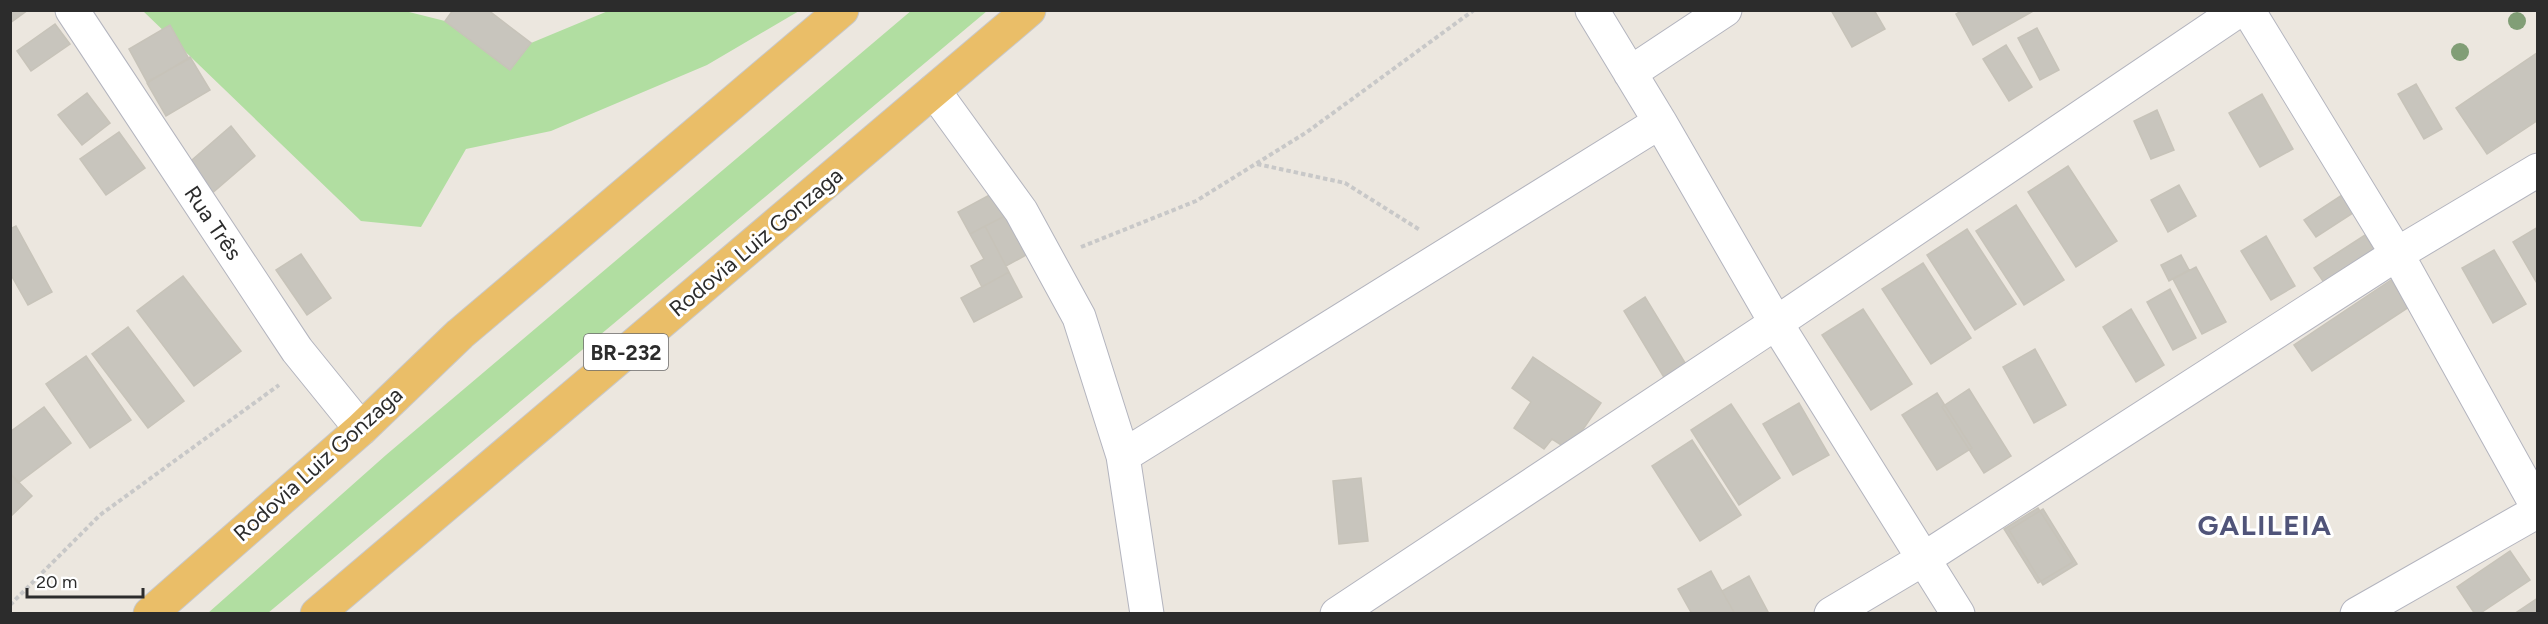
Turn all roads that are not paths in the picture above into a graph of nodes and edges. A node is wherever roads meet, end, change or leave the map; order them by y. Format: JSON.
{"nodes":[{"id":1,"x":72,"y":10,"type":"edge"},
{"id":2,"x":842,"y":10,"type":"edge"},
{"id":3,"x":1029,"y":10,"type":"edge"},
{"id":4,"x":1592,"y":10,"type":"edge"},
{"id":5,"x":1725,"y":10,"type":"edge"},
{"id":6,"x":2239,"y":10,"type":"edge"},
{"id":7,"x":2248,"y":10,"type":"edge"},
{"id":8,"x":1630,"y":74,"type":"junction"},
{"id":9,"x":934,"y":91,"type":"junction"},
{"id":10,"x":1660,"y":122,"type":"junction"},
{"id":11,"x":2538,"y":170,"type":"edge"},
{"id":12,"x":2397,"y":254,"type":"junction"},
{"id":13,"x":1776,"y":323,"type":"junction"},
{"id":14,"x":361,"y":429,"type":"junction"},
{"id":15,"x":1123,"y":456,"type":"junction"},
{"id":16,"x":2538,"y":510,"type":"edge"},
{"id":17,"x":1925,"y":558,"type":"junction"},
{"id":18,"x":150,"y":614,"type":"edge"},
{"id":19,"x":317,"y":614,"type":"edge"},
{"id":20,"x":1147,"y":614,"type":"edge"},
{"id":21,"x":1337,"y":614,"type":"edge"},
{"id":22,"x":1831,"y":614,"type":"edge"},
{"id":23,"x":1958,"y":614,"type":"edge"},
{"id":24,"x":2358,"y":614,"type":"edge"}],
"edges":[{"from":1,"to":14,"type":"street","name":"Rua Três"},
{"from":2,"to":14,"type":"highway","name":"Rodovia Luiz Gonzaga"},
{"from":3,"to":9,"type":"highway","name":"Rodovia Luiz Gonzaga","number":"BR-232"},
{"from":4,"to":8,"type":"street"},
{"from":5,"to":8,"type":"street"},
{"from":6,"to":13,"type":"street"},
{"from":7,"to":12,"type":"street"},
{"from":8,"to":10,"type":"street"},
{"from":9,"to":15,"type":"street"},
{"from":9,"to":19,"type":"highway","name":"Rodovia Luiz Gonzaga","number":"BR-232"},
{"from":10,"to":13,"type":"street"},
{"from":10,"to":15,"type":"street"},
{"from":11,"to":12,"type":"street"},
{"from":12,"to":16,"type":"street"},
{"from":12,"to":17,"type":"street"},
{"from":13,"to":17,"type":"street"},
{"from":13,"to":21,"type":"street"},
{"from":14,"to":18,"type":"highway","name":"Rodovia Luiz Gonzaga"},
{"from":15,"to":20,"type":"street"},
{"from":16,"to":24,"type":"street"},
{"from":17,"to":22,"type":"street"},
{"from":17,"to":23,"type":"street"}]}
